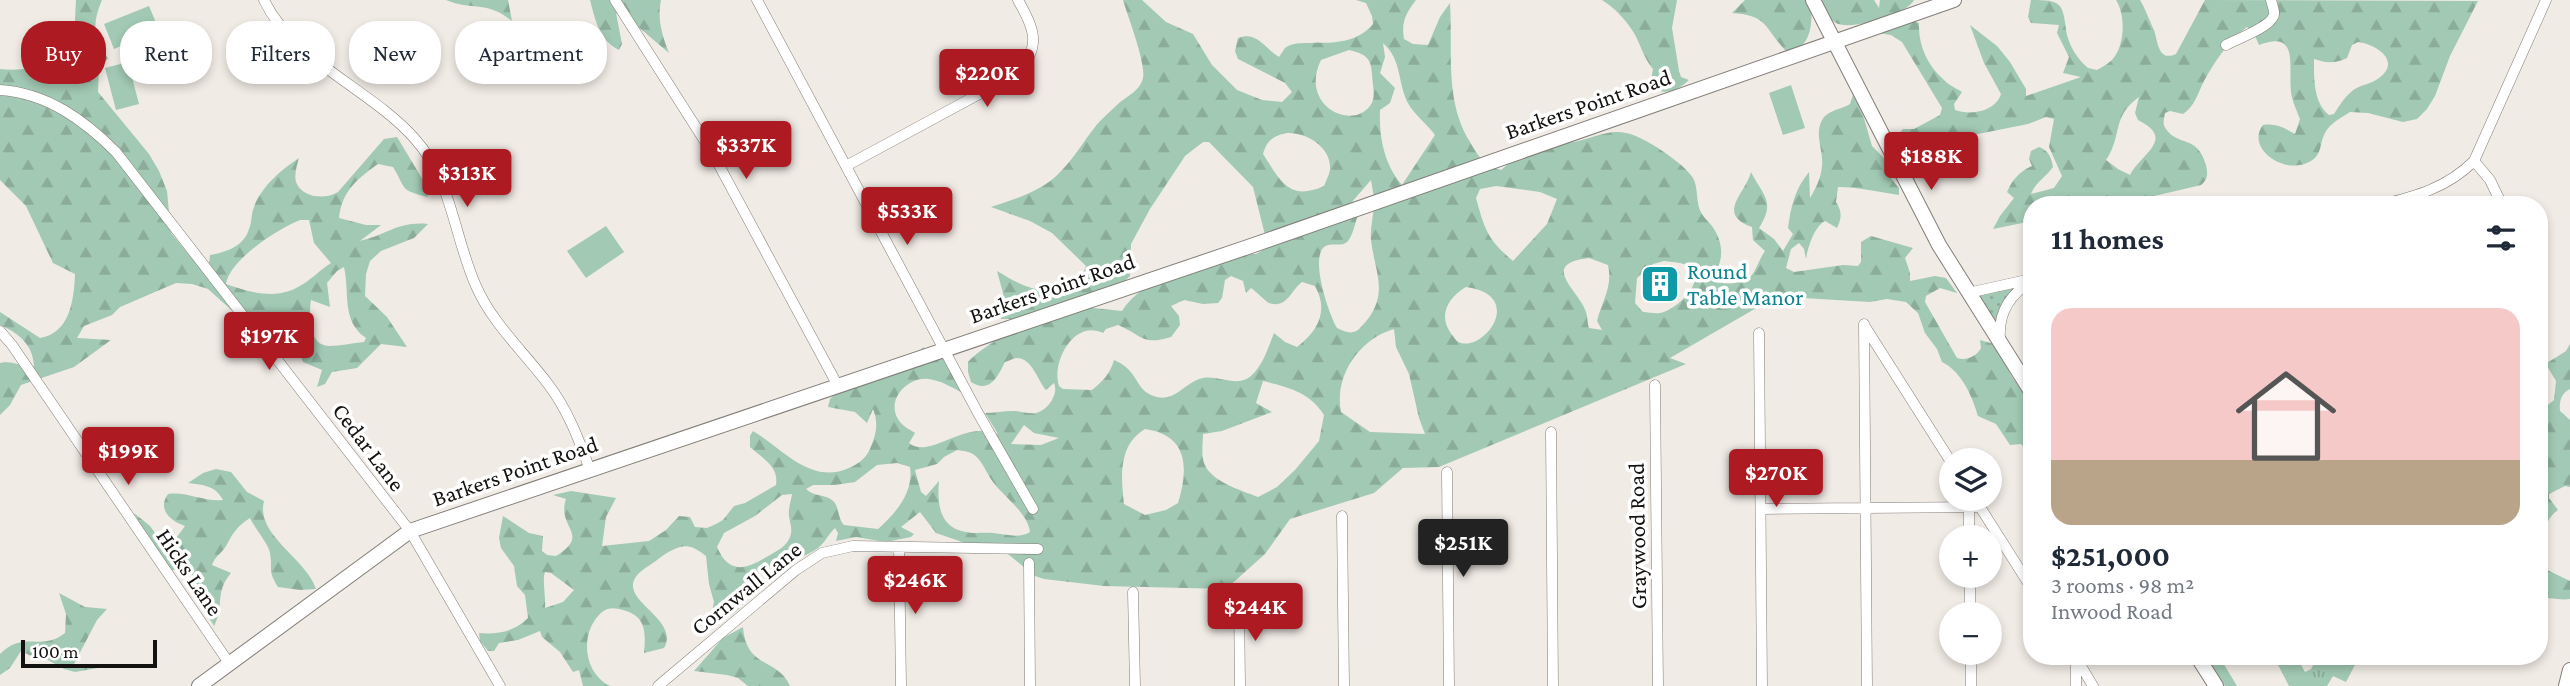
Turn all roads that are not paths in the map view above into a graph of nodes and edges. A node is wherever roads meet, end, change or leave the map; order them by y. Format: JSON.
{"nodes":[{"id":1,"x":264,"y":0,"type":"edge"},
{"id":2,"x":615,"y":0,"type":"edge"},
{"id":3,"x":757,"y":0,"type":"edge"},
{"id":4,"x":1018,"y":0,"type":"edge"},
{"id":5,"x":1812,"y":0,"type":"edge"},
{"id":6,"x":1954,"y":0,"type":"edge"},
{"id":7,"x":2271,"y":0,"type":"edge"},
{"id":8,"x":2546,"y":0,"type":"edge"},
{"id":9,"x":1834,"y":43,"type":"junction"},
{"id":10,"x":2227,"y":45,"type":"dead end"},
{"id":11,"x":0,"y":90,"type":"edge"},
{"id":12,"x":2474,"y":161,"type":"junction"},
{"id":13,"x":846,"y":166,"type":"junction"},
{"id":14,"x":2412,"y":196,"type":"edge"},
{"id":15,"x":2498,"y":196,"type":"edge"},
{"id":16,"x":2023,"y":282,"type":"edge"},
{"id":17,"x":2023,"y":287,"type":"edge"},
{"id":18,"x":1969,"y":293,"type":"junction"},
{"id":19,"x":0,"y":331,"type":"edge"},
{"id":20,"x":1759,"y":333,"type":"dead end"},
{"id":21,"x":2000,"y":343,"type":"junction"},
{"id":22,"x":944,"y":349,"type":"junction"},
{"id":23,"x":2023,"y":379,"type":"edge"},
{"id":24,"x":838,"y":386,"type":"junction"},
{"id":25,"x":1655,"y":386,"type":"dead end"},
{"id":26,"x":1551,"y":432,"type":"dead end"},
{"id":27,"x":1942,"y":448,"type":"edge"},
{"id":28,"x":590,"y":470,"type":"junction"},
{"id":29,"x":1447,"y":472,"type":"dead end"},
{"id":30,"x":1939,"y":505,"type":"edge"},
{"id":31,"x":1865,"y":508,"type":"junction"},
{"id":32,"x":1033,"y":509,"type":"dead end"},
{"id":33,"x":1761,"y":509,"type":"junction"},
{"id":34,"x":1980,"y":511,"type":"edge"},
{"id":35,"x":1342,"y":516,"type":"dead end"},
{"id":36,"x":410,"y":531,"type":"junction"},
{"id":37,"x":899,"y":547,"type":"junction"},
{"id":38,"x":1038,"y":549,"type":"dead end"},
{"id":39,"x":1029,"y":563,"type":"dead end"},
{"id":40,"x":2023,"y":576,"type":"edge"},
{"id":41,"x":1133,"y":592,"type":"dead end"},
{"id":42,"x":1239,"y":600,"type":"dead end"},
{"id":43,"x":229,"y":663,"type":"junction"},
{"id":44,"x":1971,"y":665,"type":"edge"},
{"id":45,"x":2075,"y":665,"type":"edge"},
{"id":46,"x":2080,"y":665,"type":"edge"},
{"id":47,"x":2203,"y":665,"type":"edge"},
{"id":48,"x":2570,"y":670,"type":"edge"},
{"id":49,"x":199,"y":686,"type":"edge"},
{"id":50,"x":500,"y":686,"type":"edge"},
{"id":51,"x":658,"y":686,"type":"edge"},
{"id":52,"x":901,"y":686,"type":"edge"},
{"id":53,"x":1030,"y":686,"type":"edge"},
{"id":54,"x":1135,"y":686,"type":"edge"},
{"id":55,"x":1240,"y":686,"type":"edge"},
{"id":56,"x":1344,"y":686,"type":"edge"},
{"id":57,"x":1449,"y":686,"type":"edge"},
{"id":58,"x":1553,"y":686,"type":"edge"},
{"id":59,"x":1658,"y":686,"type":"edge"},
{"id":60,"x":1762,"y":686,"type":"edge"},
{"id":61,"x":1867,"y":686,"type":"edge"},
{"id":62,"x":1971,"y":686,"type":"edge"},
{"id":63,"x":2076,"y":686,"type":"edge"},
{"id":64,"x":2093,"y":686,"type":"edge"},
{"id":65,"x":2216,"y":686,"type":"edge"},
{"id":66,"x":2566,"y":686,"type":"edge"}],
"edges":[{"from":1,"to":28,"type":"street"},
{"from":2,"to":24,"type":"street"},
{"from":3,"to":13,"type":"street"},
{"from":4,"to":13,"type":"street"},
{"from":5,"to":9,"type":"street"},
{"from":6,"to":9,"type":"street","name":"Barkers Point Road"},
{"from":7,"to":10,"type":"street"},
{"from":8,"to":12,"type":"street"},
{"from":9,"to":18,"type":"street"},
{"from":9,"to":22,"type":"street","name":"Barkers Point Road"},
{"from":11,"to":36,"type":"street","name":"Cedar Lane"},
{"from":12,"to":14,"type":"street"},
{"from":12,"to":15,"type":"street"},
{"from":13,"to":22,"type":"street"},
{"from":16,"to":18,"type":"street"},
{"from":17,"to":21,"type":"street"},
{"from":18,"to":21,"type":"street"},
{"from":19,"to":43,"type":"street","name":"Hicks Lane"},
{"from":20,"to":33,"type":"street"},
{"from":21,"to":23,"type":"street"},
{"from":22,"to":24,"type":"street","name":"Barkers Point Road"},
{"from":22,"to":32,"type":"street"},
{"from":24,"to":28,"type":"street","name":"Barkers Point Road"},
{"from":25,"to":59,"type":"street","name":"Graywood Road"},
{"from":26,"to":58,"type":"street"},
{"from":27,"to":31,"type":"street"},
{"from":28,"to":36,"type":"street","name":"Barkers Point Road"},
{"from":29,"to":57,"type":"street"},
{"from":30,"to":31,"type":"street"},
{"from":31,"to":33,"type":"street"},
{"from":31,"to":61,"type":"street"},
{"from":33,"to":60,"type":"street"},
{"from":34,"to":40,"type":"street"},
{"from":35,"to":56,"type":"street"},
{"from":36,"to":43,"type":"street","name":"Barkers Point Road"},
{"from":36,"to":50,"type":"street","name":"Cedar Lane"},
{"from":37,"to":38,"type":"street","name":"Cornwall Lane"},
{"from":37,"to":51,"type":"street","name":"Cornwall Lane"},
{"from":37,"to":52,"type":"street"},
{"from":39,"to":53,"type":"street"},
{"from":41,"to":54,"type":"street"},
{"from":42,"to":55,"type":"street"},
{"from":43,"to":49,"type":"street","name":"Barkers Point Road"},
{"from":44,"to":62,"type":"street"},
{"from":45,"to":63,"type":"street"},
{"from":46,"to":64,"type":"street"},
{"from":47,"to":65,"type":"street"},
{"from":48,"to":66,"type":"street"}]}
